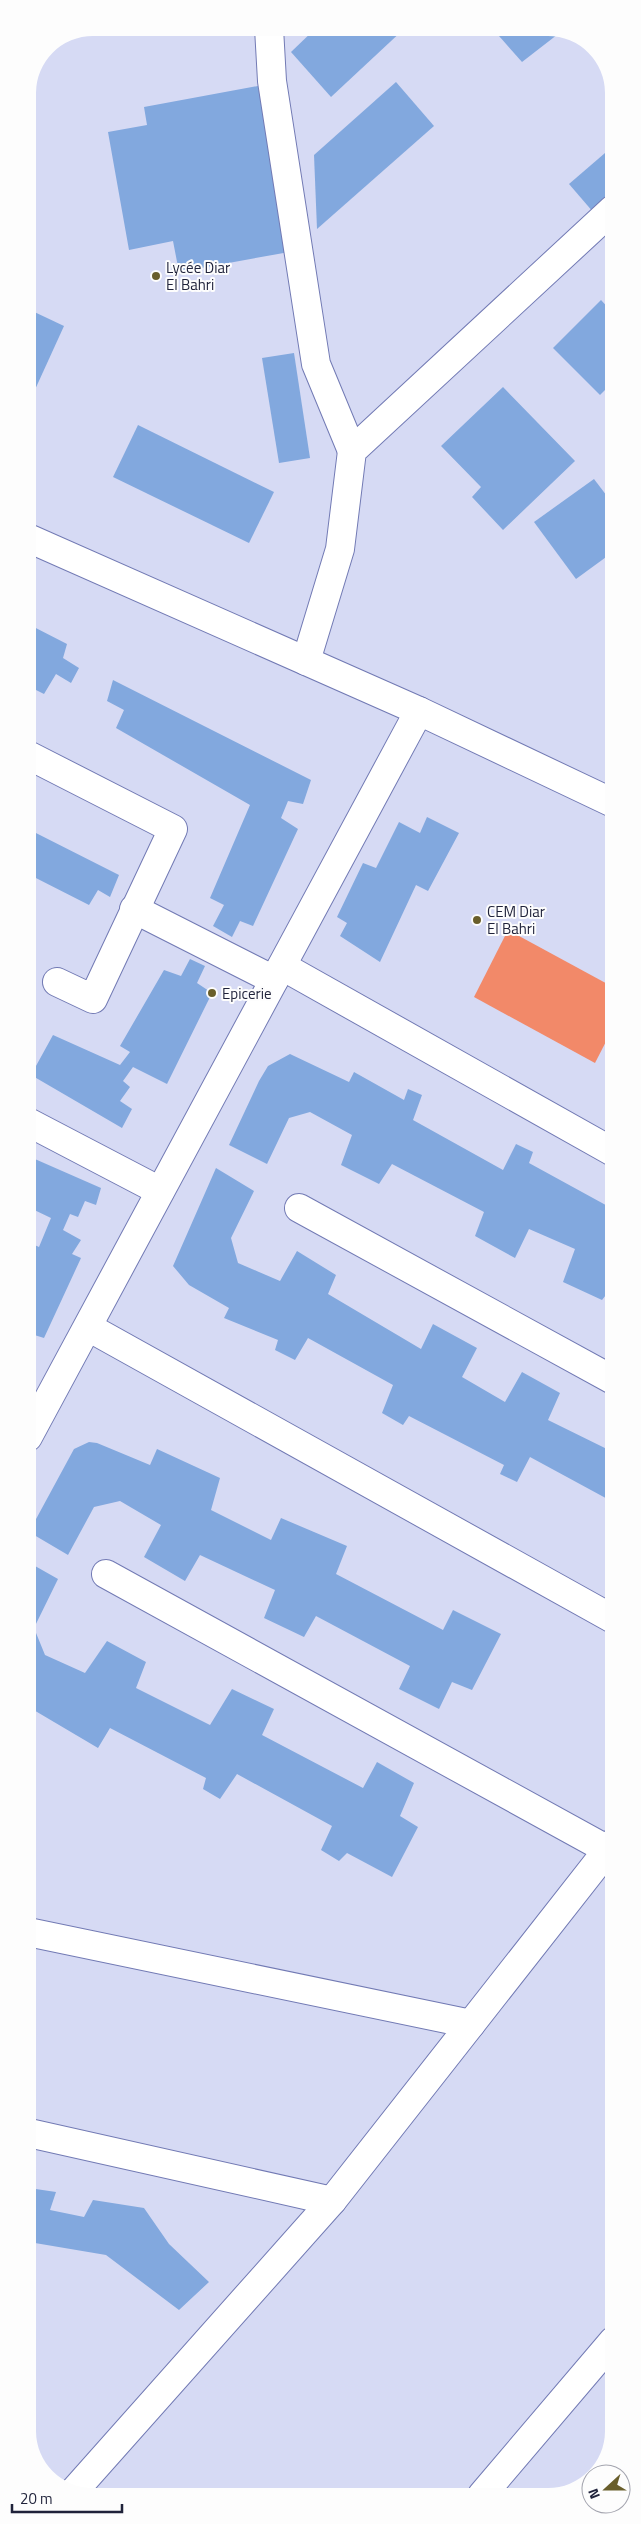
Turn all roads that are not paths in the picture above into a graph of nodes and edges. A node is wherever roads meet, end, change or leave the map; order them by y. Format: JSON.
{"nodes":[{"id":1,"x":269,"y":36,"type":"edge"},
{"id":2,"x":605,"y":217,"type":"edge"},
{"id":3,"x":352,"y":452,"type":"junction"},
{"id":4,"x":36,"y":542,"type":"edge"},
{"id":5,"x":306,"y":661,"type":"junction"},
{"id":6,"x":419,"y":711,"type":"junction"},
{"id":7,"x":36,"y":759,"type":"edge"},
{"id":8,"x":605,"y":799,"type":"edge"},
{"id":9,"x":134,"y":909,"type":"junction"},
{"id":10,"x":278,"y":973,"type":"junction"},
{"id":11,"x":57,"y":982,"type":"dead end"},
{"id":12,"x":36,"y":1126,"type":"edge"},
{"id":13,"x":605,"y":1148,"type":"edge"},
{"id":14,"x":160,"y":1191,"type":"junction"},
{"id":15,"x":299,"y":1208,"type":"dead end"},
{"id":16,"x":88,"y":1326,"type":"junction"},
{"id":17,"x":605,"y":1376,"type":"edge"},
{"id":18,"x":36,"y":1420,"type":"edge"},
{"id":19,"x":106,"y":1574,"type":"dead end"},
{"id":20,"x":605,"y":1615,"type":"edge"},
{"id":21,"x":605,"y":1844,"type":"edge"},
{"id":22,"x":605,"y":1853,"type":"edge"},
{"id":23,"x":36,"y":1934,"type":"edge"},
{"id":24,"x":471,"y":2024,"type":"junction"},
{"id":25,"x":36,"y":2135,"type":"edge"},
{"id":26,"x":332,"y":2201,"type":"junction"},
{"id":27,"x":605,"y":2352,"type":"edge"},
{"id":28,"x":78,"y":2486,"type":"edge"},
{"id":29,"x":489,"y":2488,"type":"edge"}],
"edges":[{"from":1,"to":3,"type":"street"},
{"from":2,"to":3,"type":"street"},
{"from":3,"to":5,"type":"street"},
{"from":4,"to":5,"type":"street"},
{"from":5,"to":6,"type":"street"},
{"from":6,"to":8,"type":"street"},
{"from":6,"to":10,"type":"street"},
{"from":7,"to":9,"type":"street"},
{"from":9,"to":10,"type":"street"},
{"from":9,"to":11,"type":"street"},
{"from":10,"to":13,"type":"street"},
{"from":10,"to":14,"type":"street"},
{"from":12,"to":14,"type":"street"},
{"from":14,"to":16,"type":"street"},
{"from":15,"to":17,"type":"street"},
{"from":16,"to":18,"type":"street"},
{"from":16,"to":20,"type":"street"},
{"from":19,"to":21,"type":"street"},
{"from":22,"to":24,"type":"street"},
{"from":23,"to":24,"type":"street"},
{"from":24,"to":26,"type":"street"},
{"from":25,"to":26,"type":"street"},
{"from":26,"to":28,"type":"street"},
{"from":27,"to":29,"type":"street"}]}
